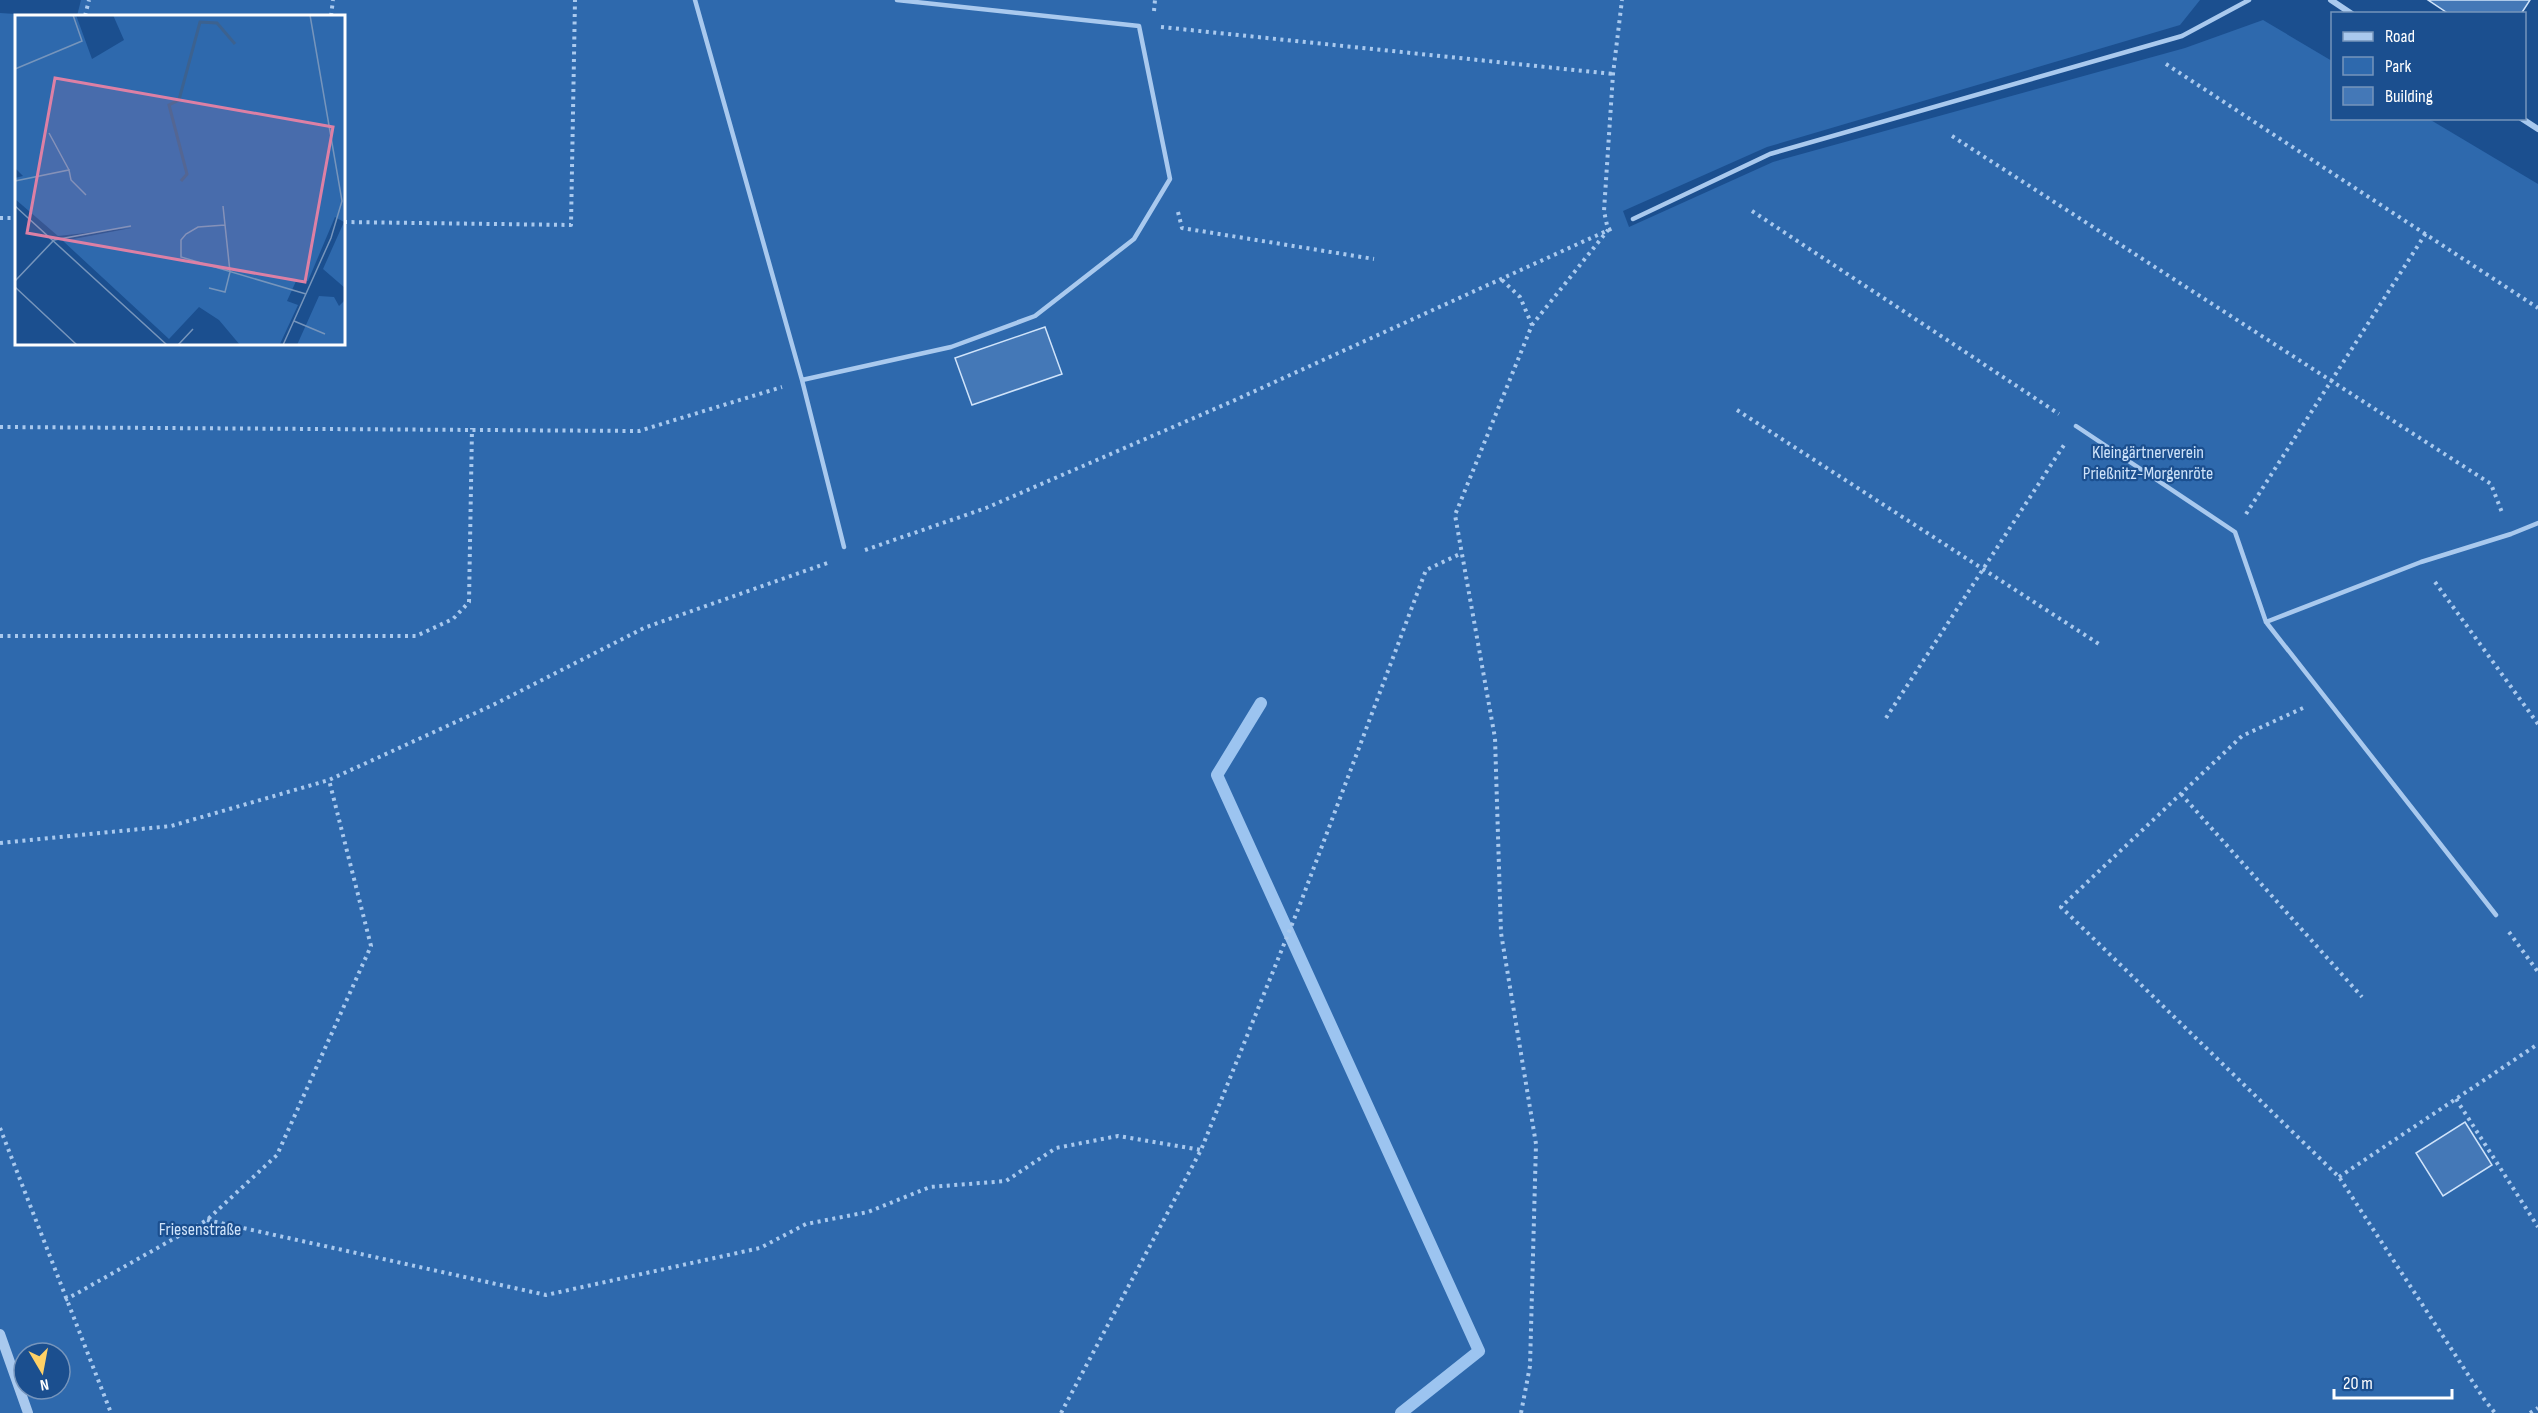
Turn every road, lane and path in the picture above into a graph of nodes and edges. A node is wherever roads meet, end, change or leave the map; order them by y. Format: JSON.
{"nodes":[{"id":1,"x":89,"y":0,"type":"edge"},
{"id":2,"x":333,"y":0,"type":"edge"},
{"id":3,"x":575,"y":0,"type":"edge"},
{"id":4,"x":695,"y":0,"type":"edge"},
{"id":5,"x":897,"y":0,"type":"edge"},
{"id":6,"x":1622,"y":0,"type":"edge"},
{"id":7,"x":2249,"y":0,"type":"edge"},
{"id":8,"x":2331,"y":0,"type":"edge"},
{"id":9,"x":2349,"y":12,"type":"edge"},
{"id":10,"x":85,"y":15,"type":"edge"},
{"id":11,"x":331,"y":15,"type":"edge"},
{"id":12,"x":1139,"y":26,"type":"junction"},
{"id":13,"x":2140,"y":48,"type":"junction"},
{"id":14,"x":1613,"y":74,"type":"junction"},
{"id":15,"x":2524,"y":120,"type":"edge"},
{"id":16,"x":2538,"y":129,"type":"edge"},
{"id":17,"x":1952,"y":136,"type":"dead end"},
{"id":18,"x":1170,"y":179,"type":"junction"},
{"id":19,"x":1752,"y":212,"type":"dead end"},
{"id":20,"x":1633,"y":219,"type":"dead end"},
{"id":21,"x":345,"y":222,"type":"edge"},
{"id":22,"x":2426,"y":233,"type":"junction"},
{"id":23,"x":1374,"y":259,"type":"dead end"},
{"id":24,"x":1502,"y":280,"type":"dead end"},
{"id":25,"x":2538,"y":308,"type":"edge"},
{"id":26,"x":1532,"y":325,"type":"junction"},
{"id":27,"x":802,"y":380,"type":"junction"},
{"id":28,"x":2331,"y":380,"type":"junction"},
{"id":29,"x":1737,"y":410,"type":"dead end"},
{"id":30,"x":2076,"y":426,"type":"junction"},
{"id":31,"x":0,"y":427,"type":"edge"},
{"id":32,"x":472,"y":428,"type":"junction"},
{"id":33,"x":2538,"y":523,"type":"edge"},
{"id":34,"x":2235,"y":532,"type":"junction"},
{"id":35,"x":2511,"y":534,"type":"junction"},
{"id":36,"x":844,"y":547,"type":"dead end"},
{"id":37,"x":1462,"y":553,"type":"junction"},
{"id":38,"x":2421,"y":562,"type":"junction"},
{"id":39,"x":1983,"y":570,"type":"junction"},
{"id":40,"x":2266,"y":622,"type":"junction"},
{"id":41,"x":0,"y":636,"type":"edge"},
{"id":42,"x":2102,"y":646,"type":"dead end"},
{"id":43,"x":2326,"y":698,"type":"junction"},
{"id":44,"x":1886,"y":718,"type":"dead end"},
{"id":45,"x":2538,"y":724,"type":"edge"},
{"id":46,"x":329,"y":780,"type":"dead end"},
{"id":47,"x":2181,"y":794,"type":"junction"},
{"id":48,"x":2496,"y":915,"type":"joint"},
{"id":49,"x":2538,"y":972,"type":"edge"},
{"id":50,"x":2362,"y":997,"type":"dead end"},
{"id":51,"x":2538,"y":1044,"type":"edge"},
{"id":52,"x":2456,"y":1099,"type":"junction"},
{"id":53,"x":0,"y":1128,"type":"edge"},
{"id":54,"x":1201,"y":1150,"type":"junction"},
{"id":55,"x":2339,"y":1177,"type":"junction"},
{"id":56,"x":207,"y":1220,"type":"junction"},
{"id":57,"x":2538,"y":1227,"type":"edge"},
{"id":58,"x":65,"y":1300,"type":"junction"},
{"id":59,"x":0,"y":1334,"type":"edge"},
{"id":60,"x":2538,"y":1408,"type":"edge"},
{"id":61,"x":28,"y":1413,"type":"edge"},
{"id":62,"x":111,"y":1413,"type":"edge"},
{"id":63,"x":1061,"y":1413,"type":"edge"},
{"id":64,"x":1521,"y":1413,"type":"edge"},
{"id":65,"x":2495,"y":1413,"type":"edge"},
{"id":66,"x":2530,"y":1413,"type":"edge"}],
"edges":[{"from":1,"to":10,"type":"path"},
{"from":2,"to":11,"type":"path"},
{"from":3,"to":21,"type":"path"},
{"from":4,"to":27,"type":"lane"},
{"from":5,"to":12,"type":"lane"},
{"from":6,"to":14,"type":"path"},
{"from":7,"to":13,"type":"lane"},
{"from":8,"to":9,"type":"street"},
{"from":12,"to":14,"type":"path"},
{"from":12,"to":18,"type":"lane"},
{"from":13,"to":20,"type":"lane"},
{"from":13,"to":22,"type":"path"},
{"from":14,"to":26,"type":"path"},
{"from":15,"to":16,"type":"street"},
{"from":17,"to":28,"type":"path"},
{"from":18,"to":23,"type":"path"},
{"from":18,"to":27,"type":"lane"},
{"from":19,"to":30,"type":"path"},
{"from":22,"to":25,"type":"path"},
{"from":22,"to":28,"type":"path"},
{"from":24,"to":26,"type":"path"},
{"from":26,"to":37,"type":"path"},
{"from":27,"to":32,"type":"path"},
{"from":27,"to":36,"type":"lane"},
{"from":28,"to":34,"type":"path"},
{"from":28,"to":35,"type":"path"},
{"from":29,"to":39,"type":"path"},
{"from":30,"to":34,"type":"lane"},
{"from":30,"to":39,"type":"path"},
{"from":31,"to":32,"type":"path"},
{"from":32,"to":41,"type":"path"},
{"from":33,"to":35,"type":"lane"},
{"from":34,"to":40,"type":"lane"},
{"from":35,"to":38,"type":"lane"},
{"from":37,"to":54,"type":"path"},
{"from":37,"to":64,"type":"path"},
{"from":38,"to":40,"type":"lane"},
{"from":38,"to":45,"type":"path"},
{"from":39,"to":42,"type":"path"},
{"from":39,"to":44,"type":"path"},
{"from":40,"to":43,"type":"lane"},
{"from":43,"to":47,"type":"path"},
{"from":43,"to":48,"type":"lane"},
{"from":46,"to":56,"type":"path"},
{"from":47,"to":50,"type":"path"},
{"from":47,"to":55,"type":"path"},
{"from":48,"to":49,"type":"path"},
{"from":51,"to":52,"type":"path"},
{"from":52,"to":55,"type":"path"},
{"from":52,"to":57,"type":"path"},
{"from":53,"to":58,"type":"path"},
{"from":54,"to":56,"type":"path"},
{"from":54,"to":63,"type":"path"},
{"from":55,"to":65,"type":"path"},
{"from":56,"to":58,"type":"path"},
{"from":58,"to":62,"type":"path"},
{"from":59,"to":61,"type":"street"},
{"from":60,"to":66,"type":"path"}]}
